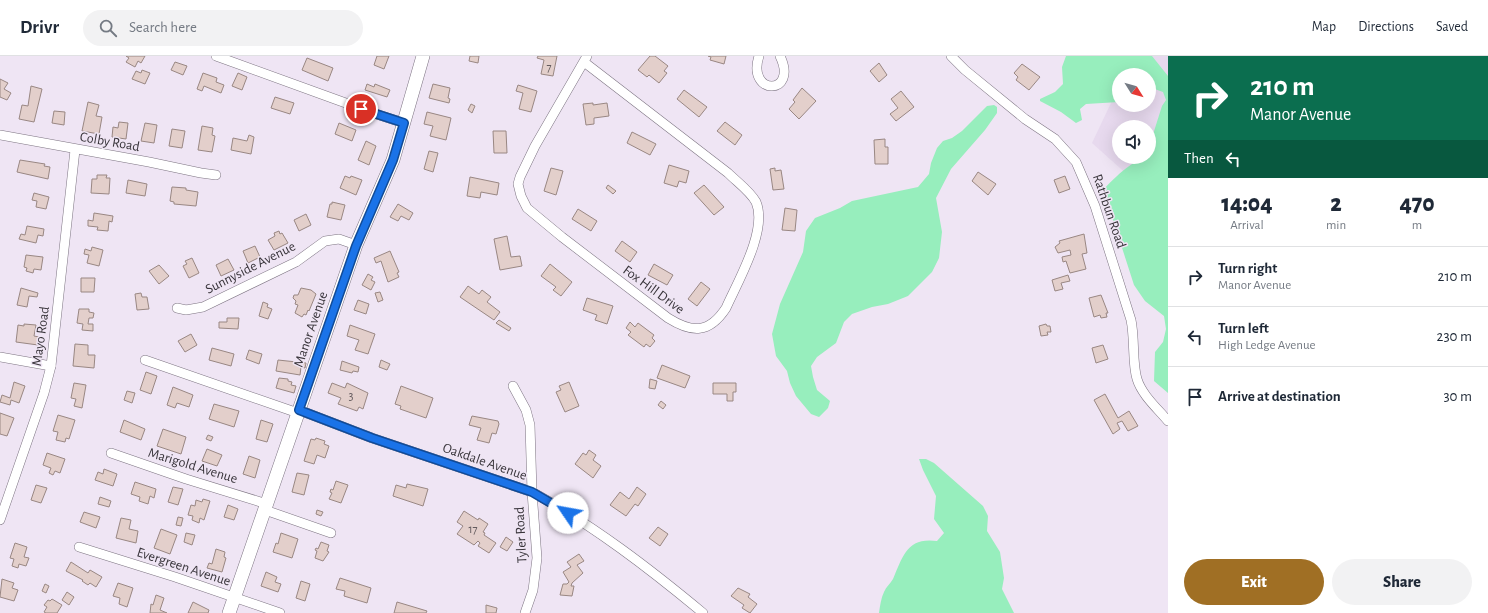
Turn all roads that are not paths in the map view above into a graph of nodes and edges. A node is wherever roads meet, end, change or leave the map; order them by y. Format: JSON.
{"nodes":[{"id":1,"x":216,"y":56,"type":"edge"},
{"id":2,"x":423,"y":56,"type":"edge"},
{"id":3,"x":759,"y":56,"type":"edge"},
{"id":4,"x":780,"y":56,"type":"edge"},
{"id":5,"x":951,"y":56,"type":"edge"},
{"id":6,"x":585,"y":59,"type":"edge"},
{"id":7,"x":404,"y":123,"type":"junction"},
{"id":8,"x":0,"y":135,"type":"edge"},
{"id":9,"x":75,"y":150,"type":"junction"},
{"id":10,"x":216,"y":175,"type":"dead end"},
{"id":11,"x":356,"y":246,"type":"junction"},
{"id":12,"x":177,"y":308,"type":"dead end"},
{"id":13,"x":0,"y":357,"type":"edge"},
{"id":14,"x":145,"y":360,"type":"dead end"},
{"id":15,"x":51,"y":366,"type":"junction"},
{"id":16,"x":513,"y":386,"type":"dead end"},
{"id":17,"x":299,"y":411,"type":"junction"},
{"id":18,"x":1168,"y":421,"type":"edge"},
{"id":19,"x":111,"y":454,"type":"dead end"},
{"id":20,"x":532,"y":492,"type":"junction"},
{"id":21,"x":266,"y":507,"type":"junction"},
{"id":22,"x":0,"y":520,"type":"edge"},
{"id":23,"x":331,"y":534,"type":"dead end"},
{"id":24,"x":78,"y":546,"type":"dead end"},
{"id":25,"x":235,"y":597,"type":"junction"},
{"id":26,"x":229,"y":613,"type":"edge"},
{"id":27,"x":280,"y":613,"type":"edge"},
{"id":28,"x":525,"y":613,"type":"edge"},
{"id":29,"x":703,"y":613,"type":"edge"}],
"edges":[{"from":1,"to":7,"type":"street"},
{"from":2,"to":7,"type":"street","name":"Manor Avenue"},
{"from":3,"to":4,"type":"street"},
{"from":5,"to":18,"type":"street","name":"Rathbun Road"},
{"from":6,"to":6,"type":"street","name":"Fox Hill Drive"},
{"from":7,"to":11,"type":"street","name":"Manor Avenue"},
{"from":8,"to":9,"type":"street","name":"Colby Road"},
{"from":9,"to":10,"type":"street","name":"Colby Road"},
{"from":9,"to":15,"type":"street","name":"Mayo Road"},
{"from":11,"to":12,"type":"street","name":"Sunnyside Avenue"},
{"from":11,"to":17,"type":"street","name":"Manor Avenue"},
{"from":13,"to":15,"type":"street"},
{"from":14,"to":17,"type":"street","name":"Oakdale Avenue"},
{"from":15,"to":22,"type":"street","name":"Mayo Road"},
{"from":16,"to":20,"type":"street","name":"Tyler Road"},
{"from":17,"to":20,"type":"street","name":"Oakdale Avenue"},
{"from":17,"to":21,"type":"street","name":"Manor Avenue"},
{"from":19,"to":21,"type":"street","name":"Marigold Avenue"},
{"from":20,"to":28,"type":"street","name":"Tyler Road"},
{"from":20,"to":29,"type":"street","name":"Oakdale Avenue"},
{"from":21,"to":23,"type":"street","name":"Marigold Avenue"},
{"from":21,"to":25,"type":"street","name":"Manor Avenue"},
{"from":24,"to":25,"type":"street","name":"Evergreen Avenue"},
{"from":25,"to":26,"type":"street","name":"Manor Avenue"},
{"from":25,"to":27,"type":"street","name":"Evergreen Avenue"}]}
